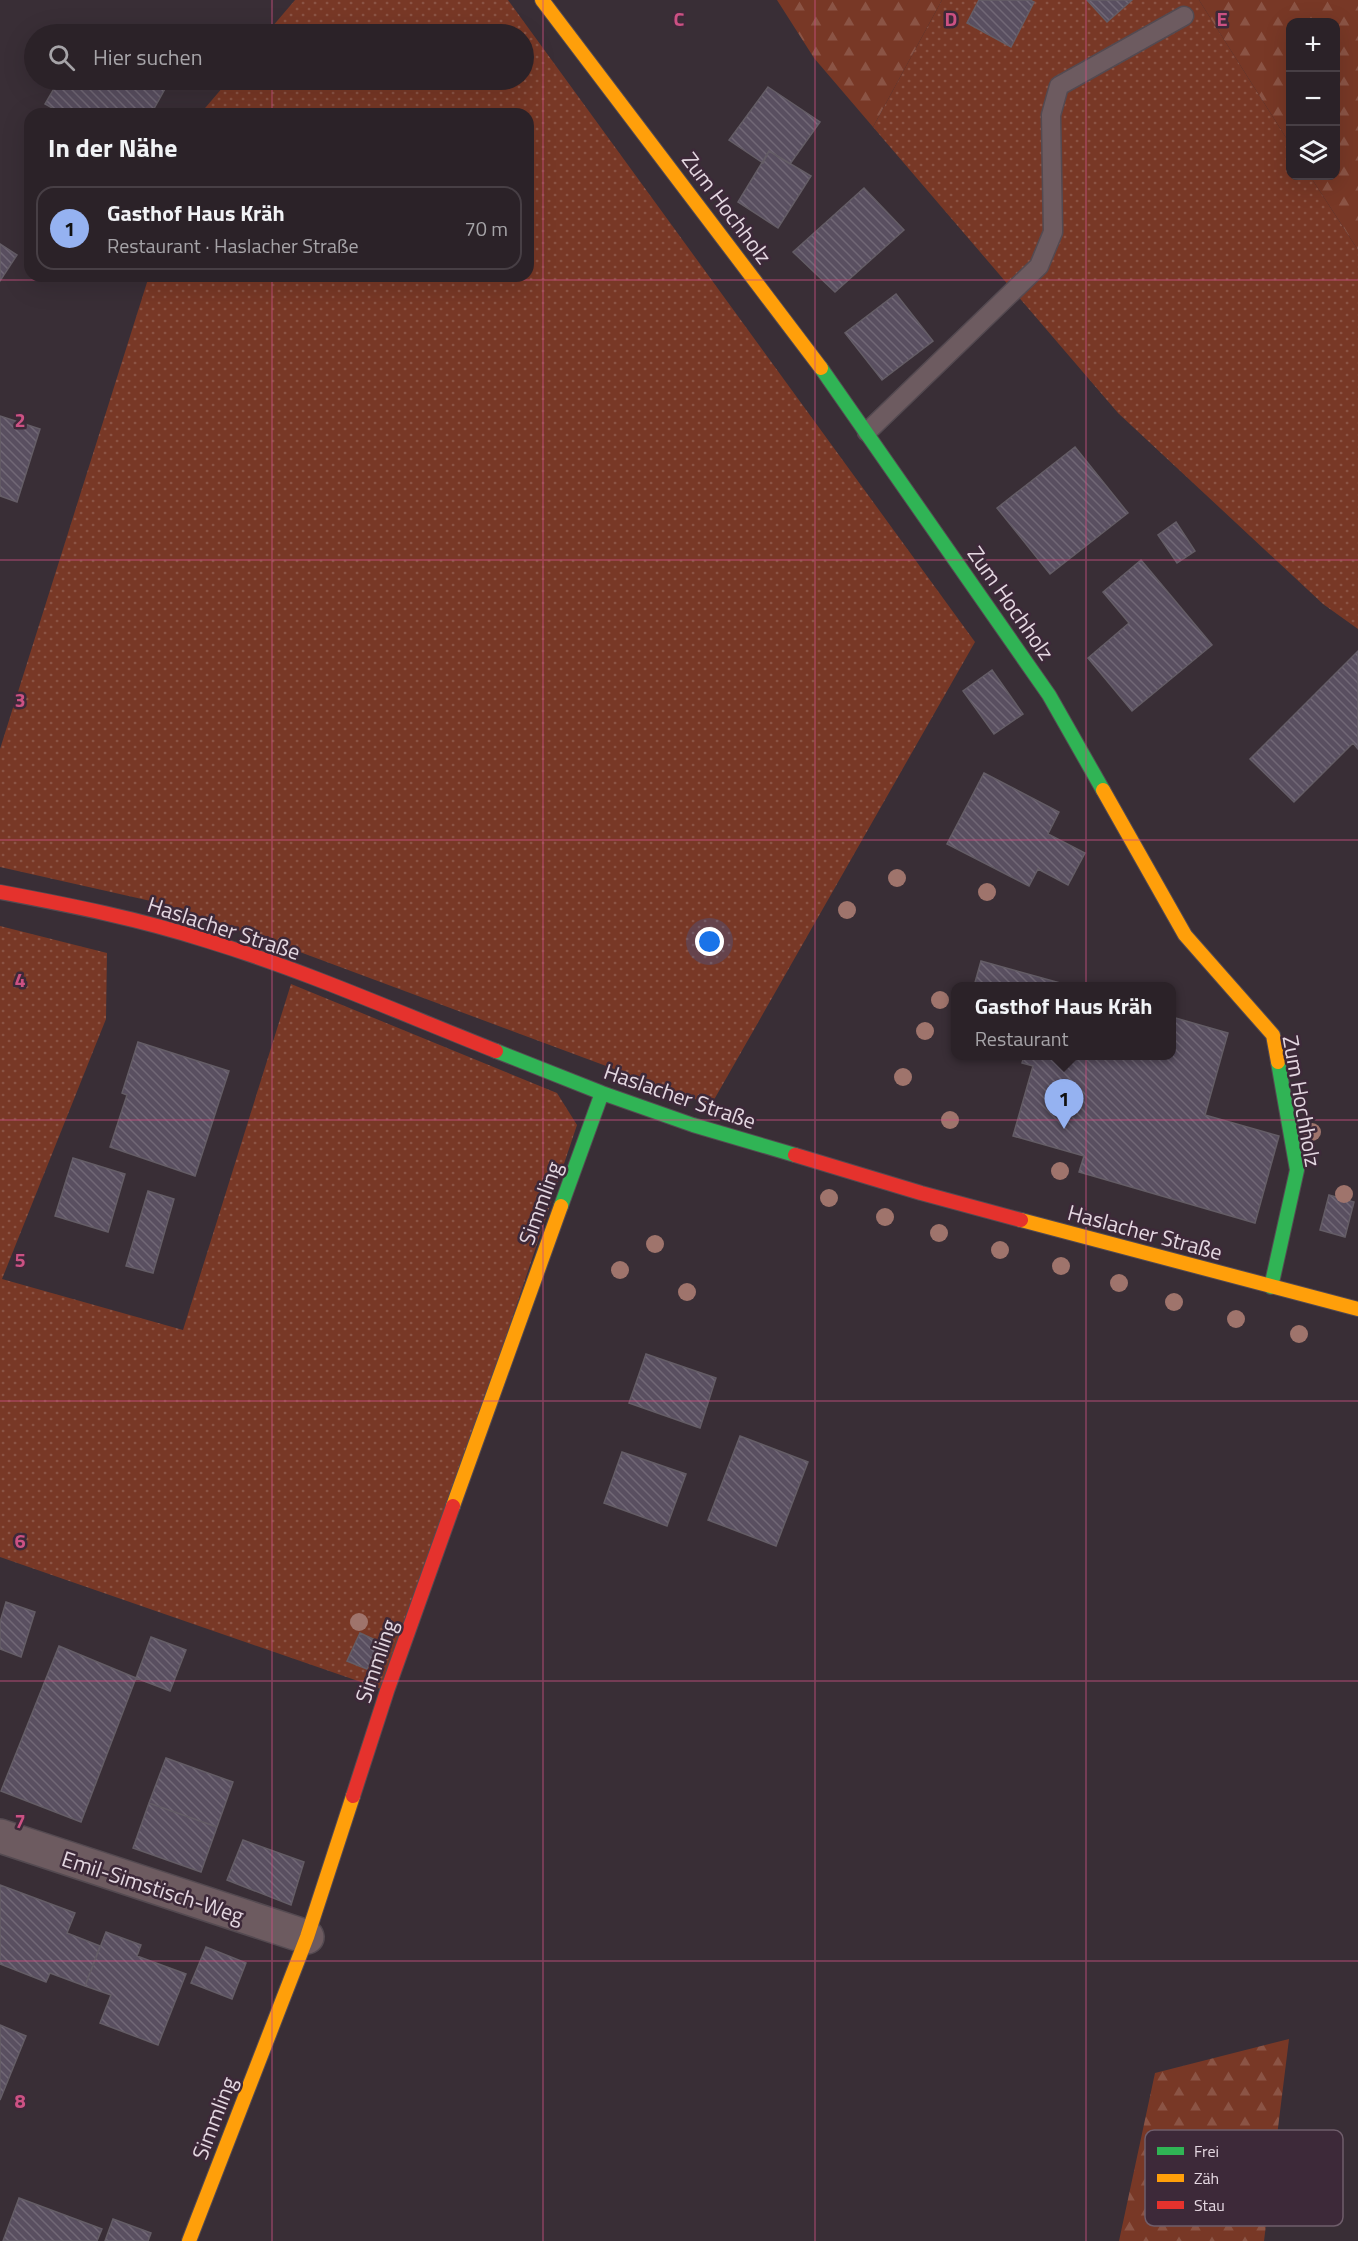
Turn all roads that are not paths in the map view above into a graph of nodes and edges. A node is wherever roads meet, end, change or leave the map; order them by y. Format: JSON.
{"nodes":[{"id":1,"x":542,"y":0,"type":"edge"},
{"id":2,"x":1184,"y":16,"type":"dead end"},
{"id":3,"x":867,"y":432,"type":"junction"},
{"id":4,"x":0,"y":892,"type":"edge"},
{"id":5,"x":602,"y":1093,"type":"junction"},
{"id":6,"x":1271,"y":1287,"type":"junction"},
{"id":7,"x":1358,"y":1309,"type":"edge"},
{"id":8,"x":0,"y":1836,"type":"edge"},
{"id":9,"x":307,"y":1937,"type":"junction"},
{"id":10,"x":189,"y":2241,"type":"edge"}],
"edges":[{"from":1,"to":3,"type":"street","name":"Zum Hochholz"},
{"from":2,"to":3,"type":"lane"},
{"from":3,"to":6,"type":"street","name":"Zum Hochholz"},
{"from":4,"to":5,"type":"street","name":"Haslacher Straße"},
{"from":5,"to":6,"type":"street","name":"Haslacher Straße"},
{"from":5,"to":9,"type":"street","name":"Simmling"},
{"from":6,"to":7,"type":"street","name":"Haslacher Straße"},
{"from":8,"to":9,"type":"street","name":"Emil-Simstisch-Weg"},
{"from":9,"to":10,"type":"street","name":"Simmling"}]}
